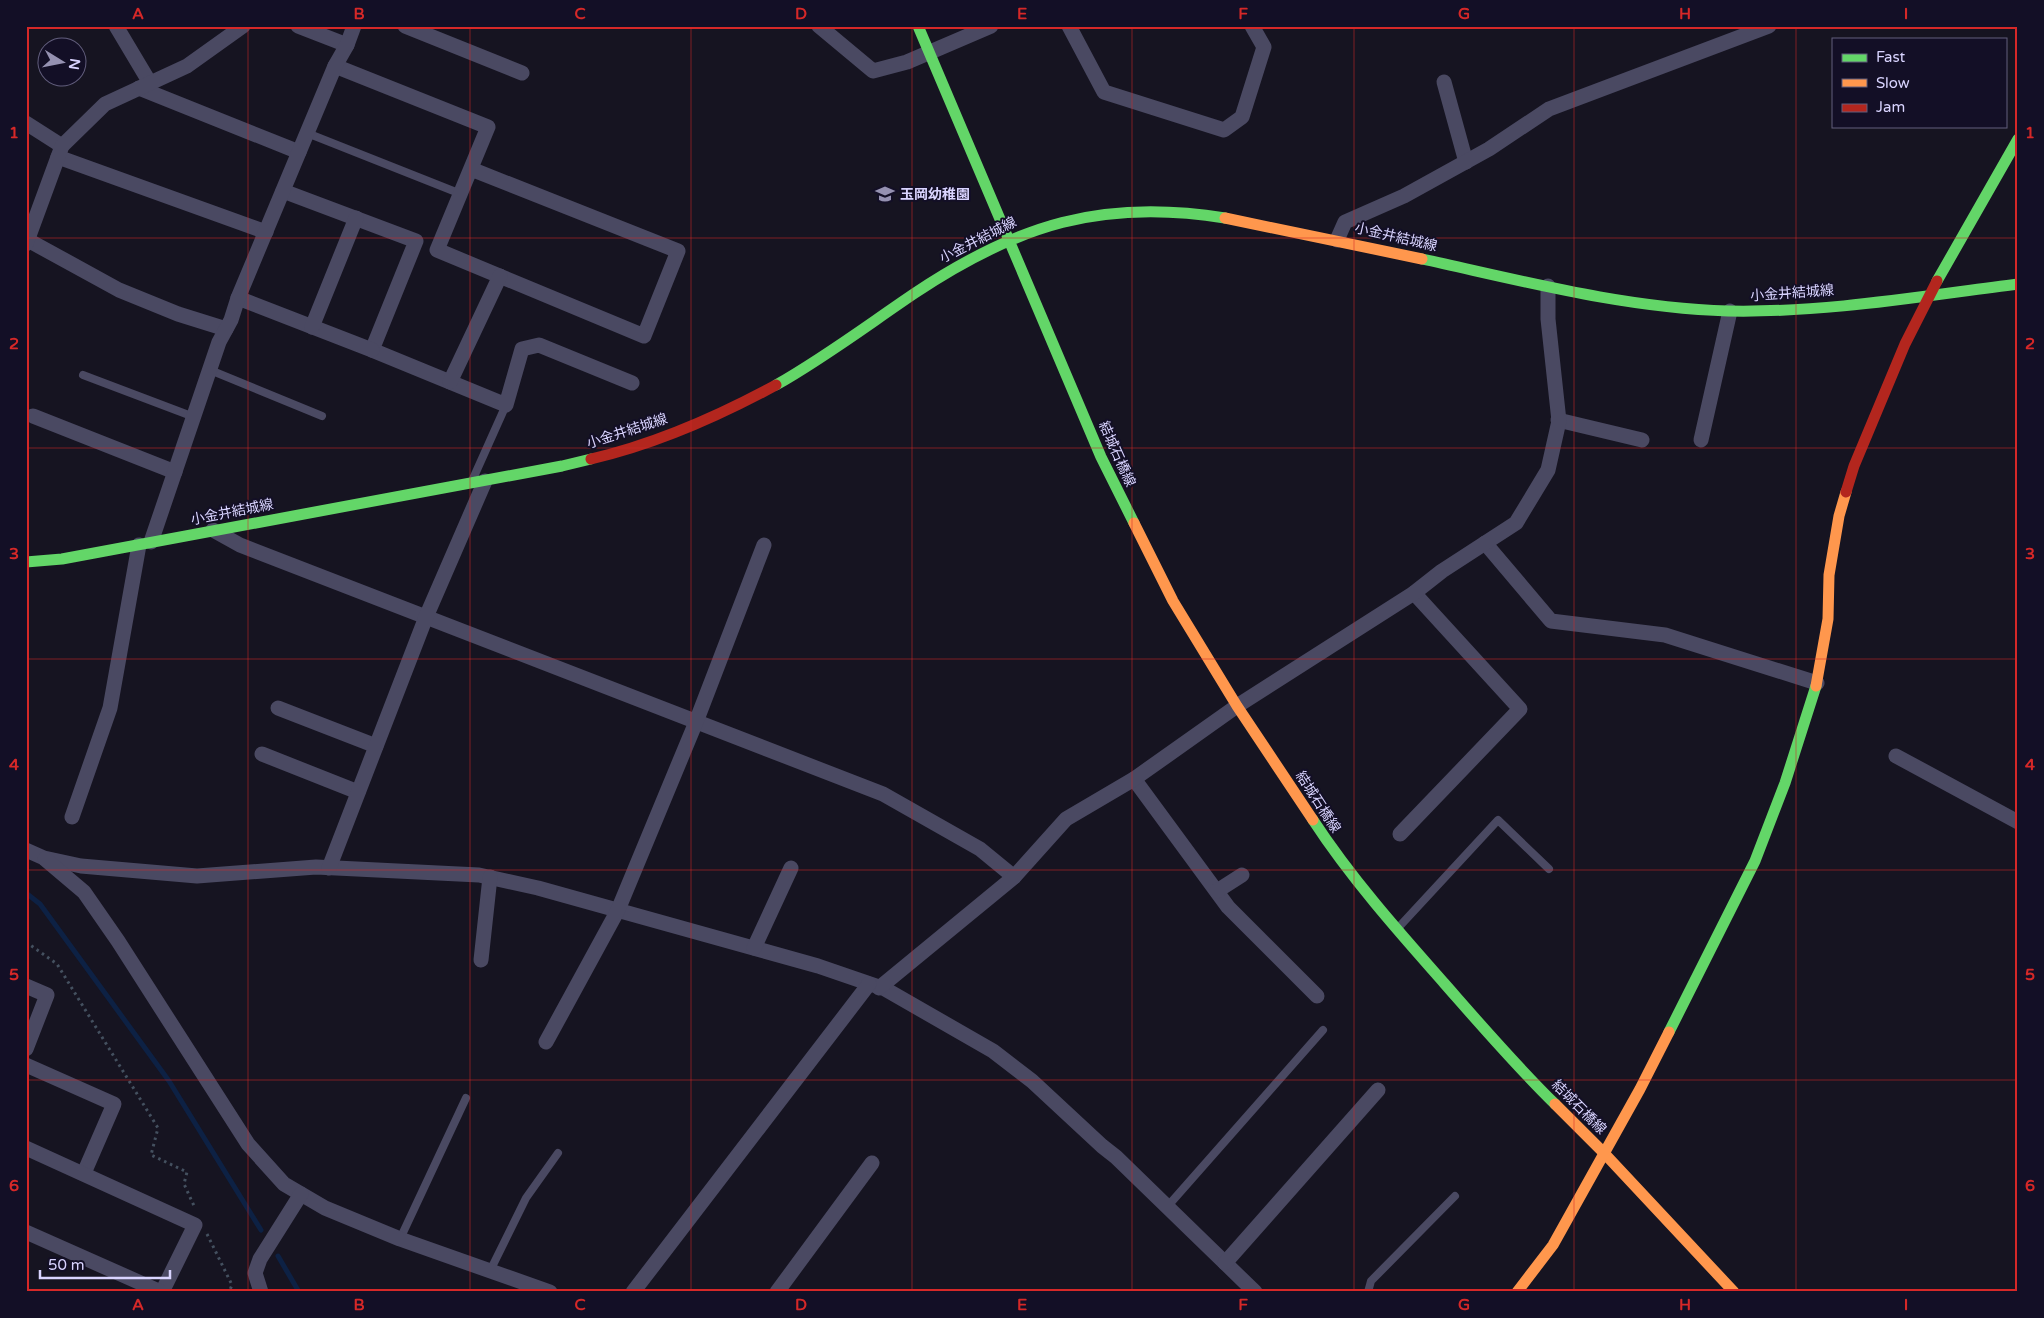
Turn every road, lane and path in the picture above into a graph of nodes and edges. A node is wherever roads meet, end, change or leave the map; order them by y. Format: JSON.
{"nodes":[{"id":1,"x":116,"y":26,"type":"edge"},
{"id":2,"x":243,"y":26,"type":"edge"},
{"id":3,"x":298,"y":26,"type":"edge"},
{"id":4,"x":354,"y":26,"type":"edge"},
{"id":5,"x":405,"y":26,"type":"edge"},
{"id":6,"x":819,"y":26,"type":"edge"},
{"id":7,"x":918,"y":26,"type":"edge"},
{"id":8,"x":991,"y":26,"type":"edge"},
{"id":9,"x":1069,"y":26,"type":"edge"},
{"id":10,"x":1252,"y":26,"type":"edge"},
{"id":11,"x":1769,"y":26,"type":"edge"},
{"id":12,"x":347,"y":46,"type":"junction"},
{"id":13,"x":929,"y":52,"type":"junction"},
{"id":14,"x":335,"y":66,"type":"junction"},
{"id":15,"x":522,"y":74,"type":"dead end"},
{"id":16,"x":1444,"y":82,"type":"dead end"},
{"id":17,"x":145,"y":86,"type":"junction"},
{"id":18,"x":26,"y":123,"type":"edge"},
{"id":19,"x":307,"y":133,"type":"junction"},
{"id":20,"x":2018,"y":139,"type":"edge"},
{"id":21,"x":60,"y":151,"type":"junction"},
{"id":22,"x":299,"y":152,"type":"junction"},
{"id":23,"x":1466,"y":162,"type":"junction"},
{"id":24,"x":471,"y":169,"type":"junction"},
{"id":25,"x":283,"y":191,"type":"junction"},
{"id":26,"x":460,"y":194,"type":"junction"},
{"id":27,"x":356,"y":218,"type":"junction"},
{"id":28,"x":266,"y":232,"type":"junction"},
{"id":29,"x":1008,"y":239,"type":"junction"},
{"id":30,"x":1337,"y":240,"type":"junction"},
{"id":31,"x":27,"y":241,"type":"edge"},
{"id":32,"x":500,"y":276,"type":"junction"},
{"id":33,"x":2018,"y":284,"type":"edge"},
{"id":34,"x":1548,"y":286,"type":"junction"},
{"id":35,"x":1929,"y":295,"type":"junction"},
{"id":36,"x":238,"y":298,"type":"junction"},
{"id":37,"x":1730,"y":311,"type":"junction"},
{"id":38,"x":312,"y":326,"type":"junction"},
{"id":39,"x":226,"y":329,"type":"junction"},
{"id":40,"x":372,"y":350,"type":"junction"},
{"id":41,"x":210,"y":370,"type":"junction"},
{"id":42,"x":83,"y":375,"type":"dead end"},
{"id":43,"x":450,"y":382,"type":"junction"},
{"id":44,"x":632,"y":383,"type":"dead end"},
{"id":45,"x":506,"y":405,"type":"junction"},
{"id":46,"x":33,"y":416,"type":"dead end"},
{"id":47,"x":322,"y":416,"type":"dead end"},
{"id":48,"x":194,"y":417,"type":"junction"},
{"id":49,"x":1558,"y":420,"type":"junction"},
{"id":50,"x":1642,"y":440,"type":"dead end"},
{"id":51,"x":1701,"y":440,"type":"dead end"},
{"id":52,"x":175,"y":472,"type":"junction"},
{"id":53,"x":478,"y":482,"type":"junction"},
{"id":54,"x":213,"y":530,"type":"junction"},
{"id":55,"x":1485,"y":543,"type":"junction"},
{"id":56,"x":145,"y":544,"type":"junction"},
{"id":57,"x":764,"y":545,"type":"dead end"},
{"id":58,"x":26,"y":562,"type":"edge"},
{"id":59,"x":1414,"y":593,"type":"junction"},
{"id":60,"x":426,"y":617,"type":"junction"},
{"id":61,"x":1817,"y":683,"type":"junction"},
{"id":62,"x":1237,"y":706,"type":"junction"},
{"id":63,"x":278,"y":708,"type":"dead end"},
{"id":64,"x":696,"y":722,"type":"junction"},
{"id":65,"x":376,"y":746,"type":"junction"},
{"id":66,"x":262,"y":754,"type":"dead end"},
{"id":67,"x":1896,"y":756,"type":"dead end"},
{"id":68,"x":1134,"y":779,"type":"junction"},
{"id":69,"x":358,"y":792,"type":"junction"},
{"id":70,"x":72,"y":817,"type":"dead end"},
{"id":71,"x":2018,"y":822,"type":"edge"},
{"id":72,"x":1400,"y":834,"type":"dead end"},
{"id":73,"x":26,"y":850,"type":"edge"},
{"id":74,"x":44,"y":858,"type":"junction"},
{"id":75,"x":329,"y":868,"type":"junction"},
{"id":76,"x":791,"y":868,"type":"dead end"},
{"id":77,"x":1549,"y":869,"type":"dead end"},
{"id":78,"x":1242,"y":875,"type":"dead end"},
{"id":79,"x":490,"y":877,"type":"junction"},
{"id":80,"x":1014,"y":877,"type":"junction"},
{"id":81,"x":1217,"y":891,"type":"junction"},
{"id":82,"x":618,"y":910,"type":"junction"},
{"id":83,"x":1397,"y":930,"type":"junction"},
{"id":84,"x":26,"y":942,"type":"edge"},
{"id":85,"x":754,"y":948,"type":"junction"},
{"id":86,"x":481,"y":960,"type":"dead end"},
{"id":87,"x":26,"y":986,"type":"edge"},
{"id":88,"x":874,"y":986,"type":"junction"},
{"id":89,"x":1317,"y":996,"type":"dead end"},
{"id":90,"x":1323,"y":1030,"type":"dead end"},
{"id":91,"x":546,"y":1042,"type":"dead end"},
{"id":92,"x":26,"y":1049,"type":"edge"},
{"id":93,"x":26,"y":1065,"type":"edge"},
{"id":94,"x":1378,"y":1090,"type":"dead end"},
{"id":95,"x":466,"y":1098,"type":"dead end"},
{"id":96,"x":26,"y":1148,"type":"edge"},
{"id":97,"x":558,"y":1153,"type":"dead end"},
{"id":98,"x":1604,"y":1153,"type":"junction"},
{"id":99,"x":872,"y":1163,"type":"dead end"},
{"id":100,"x":84,"y":1173,"type":"junction"},
{"id":101,"x":300,"y":1194,"type":"junction"},
{"id":102,"x":1455,"y":1196,"type":"dead end"},
{"id":103,"x":1167,"y":1207,"type":"junction"},
{"id":104,"x":196,"y":1209,"type":"dead end"},
{"id":105,"x":204,"y":1226,"type":"dead end"},
{"id":106,"x":26,"y":1232,"type":"edge"},
{"id":107,"x":400,"y":1239,"type":"junction"},
{"id":108,"x":1225,"y":1263,"type":"junction"},
{"id":109,"x":490,"y":1271,"type":"junction"},
{"id":110,"x":162,"y":1292,"type":"edge"},
{"id":111,"x":228,"y":1292,"type":"edge"},
{"id":112,"x":261,"y":1292,"type":"edge"},
{"id":113,"x":550,"y":1292,"type":"edge"},
{"id":114,"x":633,"y":1292,"type":"edge"},
{"id":115,"x":777,"y":1292,"type":"edge"},
{"id":116,"x":1255,"y":1292,"type":"edge"},
{"id":117,"x":1368,"y":1292,"type":"edge"},
{"id":118,"x":1517,"y":1292,"type":"edge"},
{"id":119,"x":1734,"y":1292,"type":"edge"}],
"edges":[{"from":1,"to":17,"type":"street"},
{"from":2,"to":17,"type":"street"},
{"from":3,"to":12,"type":"street"},
{"from":4,"to":12,"type":"street"},
{"from":5,"to":15,"type":"street"},
{"from":6,"to":13,"type":"street"},
{"from":7,"to":13,"type":"main road","name":"結城石橋線"},
{"from":8,"to":13,"type":"street"},
{"from":9,"to":10,"type":"street"},
{"from":11,"to":23,"type":"street"},
{"from":12,"to":14,"type":"street"},
{"from":13,"to":29,"type":"main road","name":"結城石橋線"},
{"from":14,"to":19,"type":"street"},
{"from":14,"to":24,"type":"street"},
{"from":16,"to":23,"type":"street"},
{"from":17,"to":21,"type":"street"},
{"from":17,"to":22,"type":"street"},
{"from":18,"to":21,"type":"street"},
{"from":19,"to":22,"type":"street"},
{"from":19,"to":26,"type":"lane"},
{"from":20,"to":35,"type":"main road"},
{"from":21,"to":28,"type":"street"},
{"from":21,"to":31,"type":"street"},
{"from":22,"to":25,"type":"street"},
{"from":23,"to":30,"type":"street"},
{"from":24,"to":26,"type":"street"},
{"from":24,"to":32,"type":"street"},
{"from":25,"to":27,"type":"street"},
{"from":25,"to":28,"type":"street"},
{"from":26,"to":32,"type":"street"},
{"from":27,"to":38,"type":"street"},
{"from":27,"to":40,"type":"street"},
{"from":28,"to":36,"type":"street"},
{"from":29,"to":30,"type":"main road","name":"小金井結城線"},
{"from":29,"to":53,"type":"main road","name":"小金井結城線"},
{"from":29,"to":62,"type":"main road","name":"結城石橋線"},
{"from":30,"to":34,"type":"main road","name":"小金井結城線"},
{"from":31,"to":39,"type":"street"},
{"from":32,"to":43,"type":"street"},
{"from":33,"to":35,"type":"main road","name":"小金井結城線"},
{"from":34,"to":37,"type":"main road","name":"小金井結城線"},
{"from":34,"to":49,"type":"street"},
{"from":35,"to":37,"type":"main road","name":"小金井結城線"},
{"from":35,"to":61,"type":"main road"},
{"from":36,"to":38,"type":"street"},
{"from":36,"to":39,"type":"street"},
{"from":37,"to":51,"type":"street"},
{"from":38,"to":40,"type":"street"},
{"from":39,"to":41,"type":"street"},
{"from":40,"to":43,"type":"street"},
{"from":41,"to":47,"type":"lane"},
{"from":41,"to":48,"type":"street"},
{"from":42,"to":48,"type":"lane"},
{"from":43,"to":45,"type":"street"},
{"from":44,"to":45,"type":"street"},
{"from":45,"to":53,"type":"lane"},
{"from":46,"to":52,"type":"street"},
{"from":48,"to":52,"type":"street"},
{"from":49,"to":50,"type":"street"},
{"from":49,"to":55,"type":"street"},
{"from":52,"to":56,"type":"street"},
{"from":53,"to":54,"type":"main road","name":"小金井結城線"},
{"from":53,"to":60,"type":"street"},
{"from":54,"to":56,"type":"main road","name":"小金井結城線"},
{"from":54,"to":60,"type":"street"},
{"from":55,"to":59,"type":"street"},
{"from":55,"to":61,"type":"street"},
{"from":56,"to":58,"type":"main road","name":"小金井結城線"},
{"from":56,"to":70,"type":"street"},
{"from":57,"to":64,"type":"street"},
{"from":59,"to":62,"type":"street"},
{"from":59,"to":72,"type":"street"},
{"from":60,"to":64,"type":"street"},
{"from":60,"to":65,"type":"street"},
{"from":61,"to":98,"type":"main road"},
{"from":62,"to":68,"type":"street"},
{"from":62,"to":83,"type":"main road","name":"結城石橋線"},
{"from":63,"to":65,"type":"street"},
{"from":64,"to":80,"type":"street"},
{"from":64,"to":82,"type":"street"},
{"from":65,"to":69,"type":"street"},
{"from":66,"to":69,"type":"street"},
{"from":67,"to":71,"type":"street"},
{"from":68,"to":80,"type":"street"},
{"from":68,"to":81,"type":"street"},
{"from":69,"to":75,"type":"street"},
{"from":73,"to":74,"type":"street"},
{"from":74,"to":75,"type":"street"},
{"from":74,"to":101,"type":"street"},
{"from":75,"to":79,"type":"street"},
{"from":76,"to":85,"type":"street"},
{"from":77,"to":83,"type":"lane"},
{"from":78,"to":81,"type":"street"},
{"from":79,"to":82,"type":"street"},
{"from":79,"to":86,"type":"street"},
{"from":80,"to":88,"type":"street"},
{"from":81,"to":89,"type":"street"},
{"from":82,"to":85,"type":"street"},
{"from":82,"to":91,"type":"street"},
{"from":83,"to":98,"type":"main road","name":"結城石橋線"},
{"from":84,"to":104,"type":"path"},
{"from":85,"to":88,"type":"street"},
{"from":87,"to":92,"type":"street"},
{"from":88,"to":103,"type":"street"},
{"from":88,"to":114,"type":"street"},
{"from":90,"to":103,"type":"lane"},
{"from":93,"to":100,"type":"street"},
{"from":94,"to":108,"type":"street"},
{"from":95,"to":107,"type":"lane"},
{"from":96,"to":100,"type":"street"},
{"from":97,"to":109,"type":"lane"},
{"from":98,"to":118,"type":"main road"},
{"from":98,"to":119,"type":"main road","name":"結城石橋線"},
{"from":99,"to":115,"type":"street"},
{"from":100,"to":110,"type":"street"},
{"from":101,"to":107,"type":"street"},
{"from":101,"to":112,"type":"street"},
{"from":102,"to":117,"type":"lane"},
{"from":103,"to":108,"type":"street"},
{"from":105,"to":111,"type":"path"},
{"from":106,"to":110,"type":"street"},
{"from":107,"to":109,"type":"street"},
{"from":108,"to":116,"type":"street"},
{"from":109,"to":113,"type":"street"}]}
